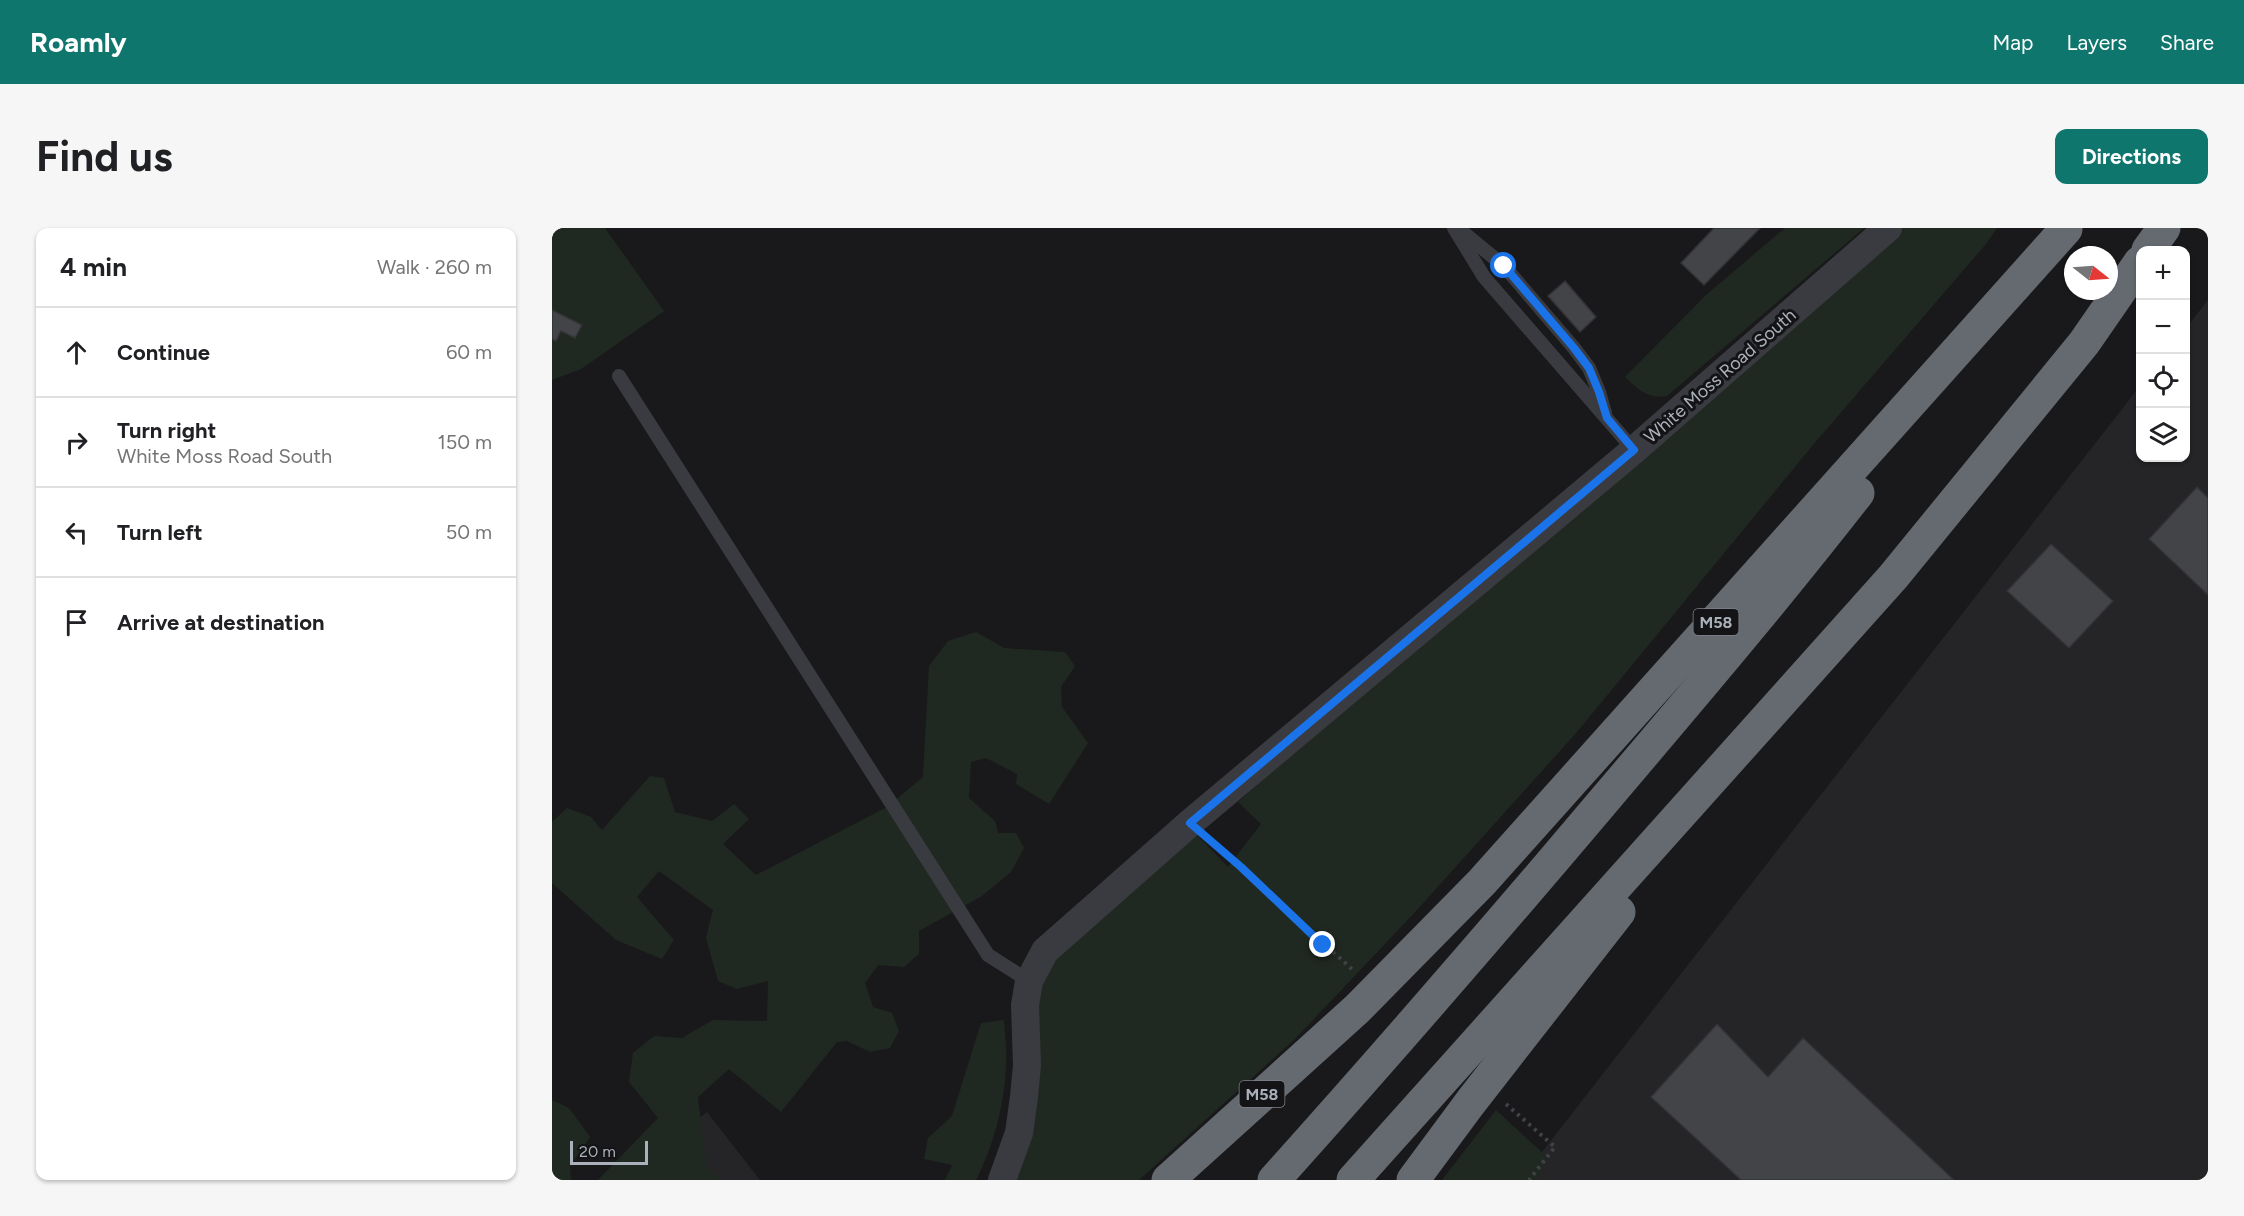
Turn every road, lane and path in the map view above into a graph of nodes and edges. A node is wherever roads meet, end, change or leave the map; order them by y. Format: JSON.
{"nodes":[{"id":1,"x":1456,"y":228,"type":"edge"},
{"id":2,"x":1888,"y":228,"type":"edge"},
{"id":3,"x":2066,"y":228,"type":"edge"},
{"id":4,"x":2164,"y":228,"type":"edge"},
{"id":5,"x":2151,"y":246,"type":"edge"},
{"id":6,"x":2136,"y":268,"type":"edge"},
{"id":7,"x":619,"y":376,"type":"dead end"},
{"id":8,"x":1607,"y":418,"type":"junction"},
{"id":9,"x":1634,"y":450,"type":"junction"},
{"id":10,"x":1796,"y":687,"type":"junction"},
{"id":11,"x":1190,"y":823,"type":"junction"},
{"id":12,"x":1323,"y":945,"type":"dead end"},
{"id":13,"x":1029,"y":981,"type":"junction"},
{"id":14,"x":1551,"y":1143,"type":"dead end"},
{"id":15,"x":1002,"y":1180,"type":"edge"},
{"id":16,"x":1168,"y":1180,"type":"edge"},
{"id":17,"x":1274,"y":1180,"type":"edge"},
{"id":18,"x":1353,"y":1180,"type":"edge"},
{"id":19,"x":1413,"y":1180,"type":"edge"},
{"id":20,"x":1529,"y":1180,"type":"edge"}],
"edges":[{"from":1,"to":8,"type":"lane"},
{"from":1,"to":8,"type":"lane"},
{"from":2,"to":9,"type":"street","name":"White Moss Road South"},
{"from":3,"to":16,"type":"highway","number":"M58"},
{"from":3,"to":17,"type":"highway","number":"M58"},
{"from":4,"to":5,"type":"highway"},
{"from":6,"to":10,"type":"highway"},
{"from":7,"to":13,"type":"lane"},
{"from":8,"to":9,"type":"lane"},
{"from":9,"to":11,"type":"street","name":"White Moss Road South"},
{"from":10,"to":18,"type":"highway"},
{"from":10,"to":19,"type":"highway"},
{"from":11,"to":12,"type":"path"},
{"from":11,"to":13,"type":"street","name":"White Moss Road South"},
{"from":13,"to":15,"type":"street","name":"White Moss Road South"},
{"from":14,"to":20,"type":"path"}]}
